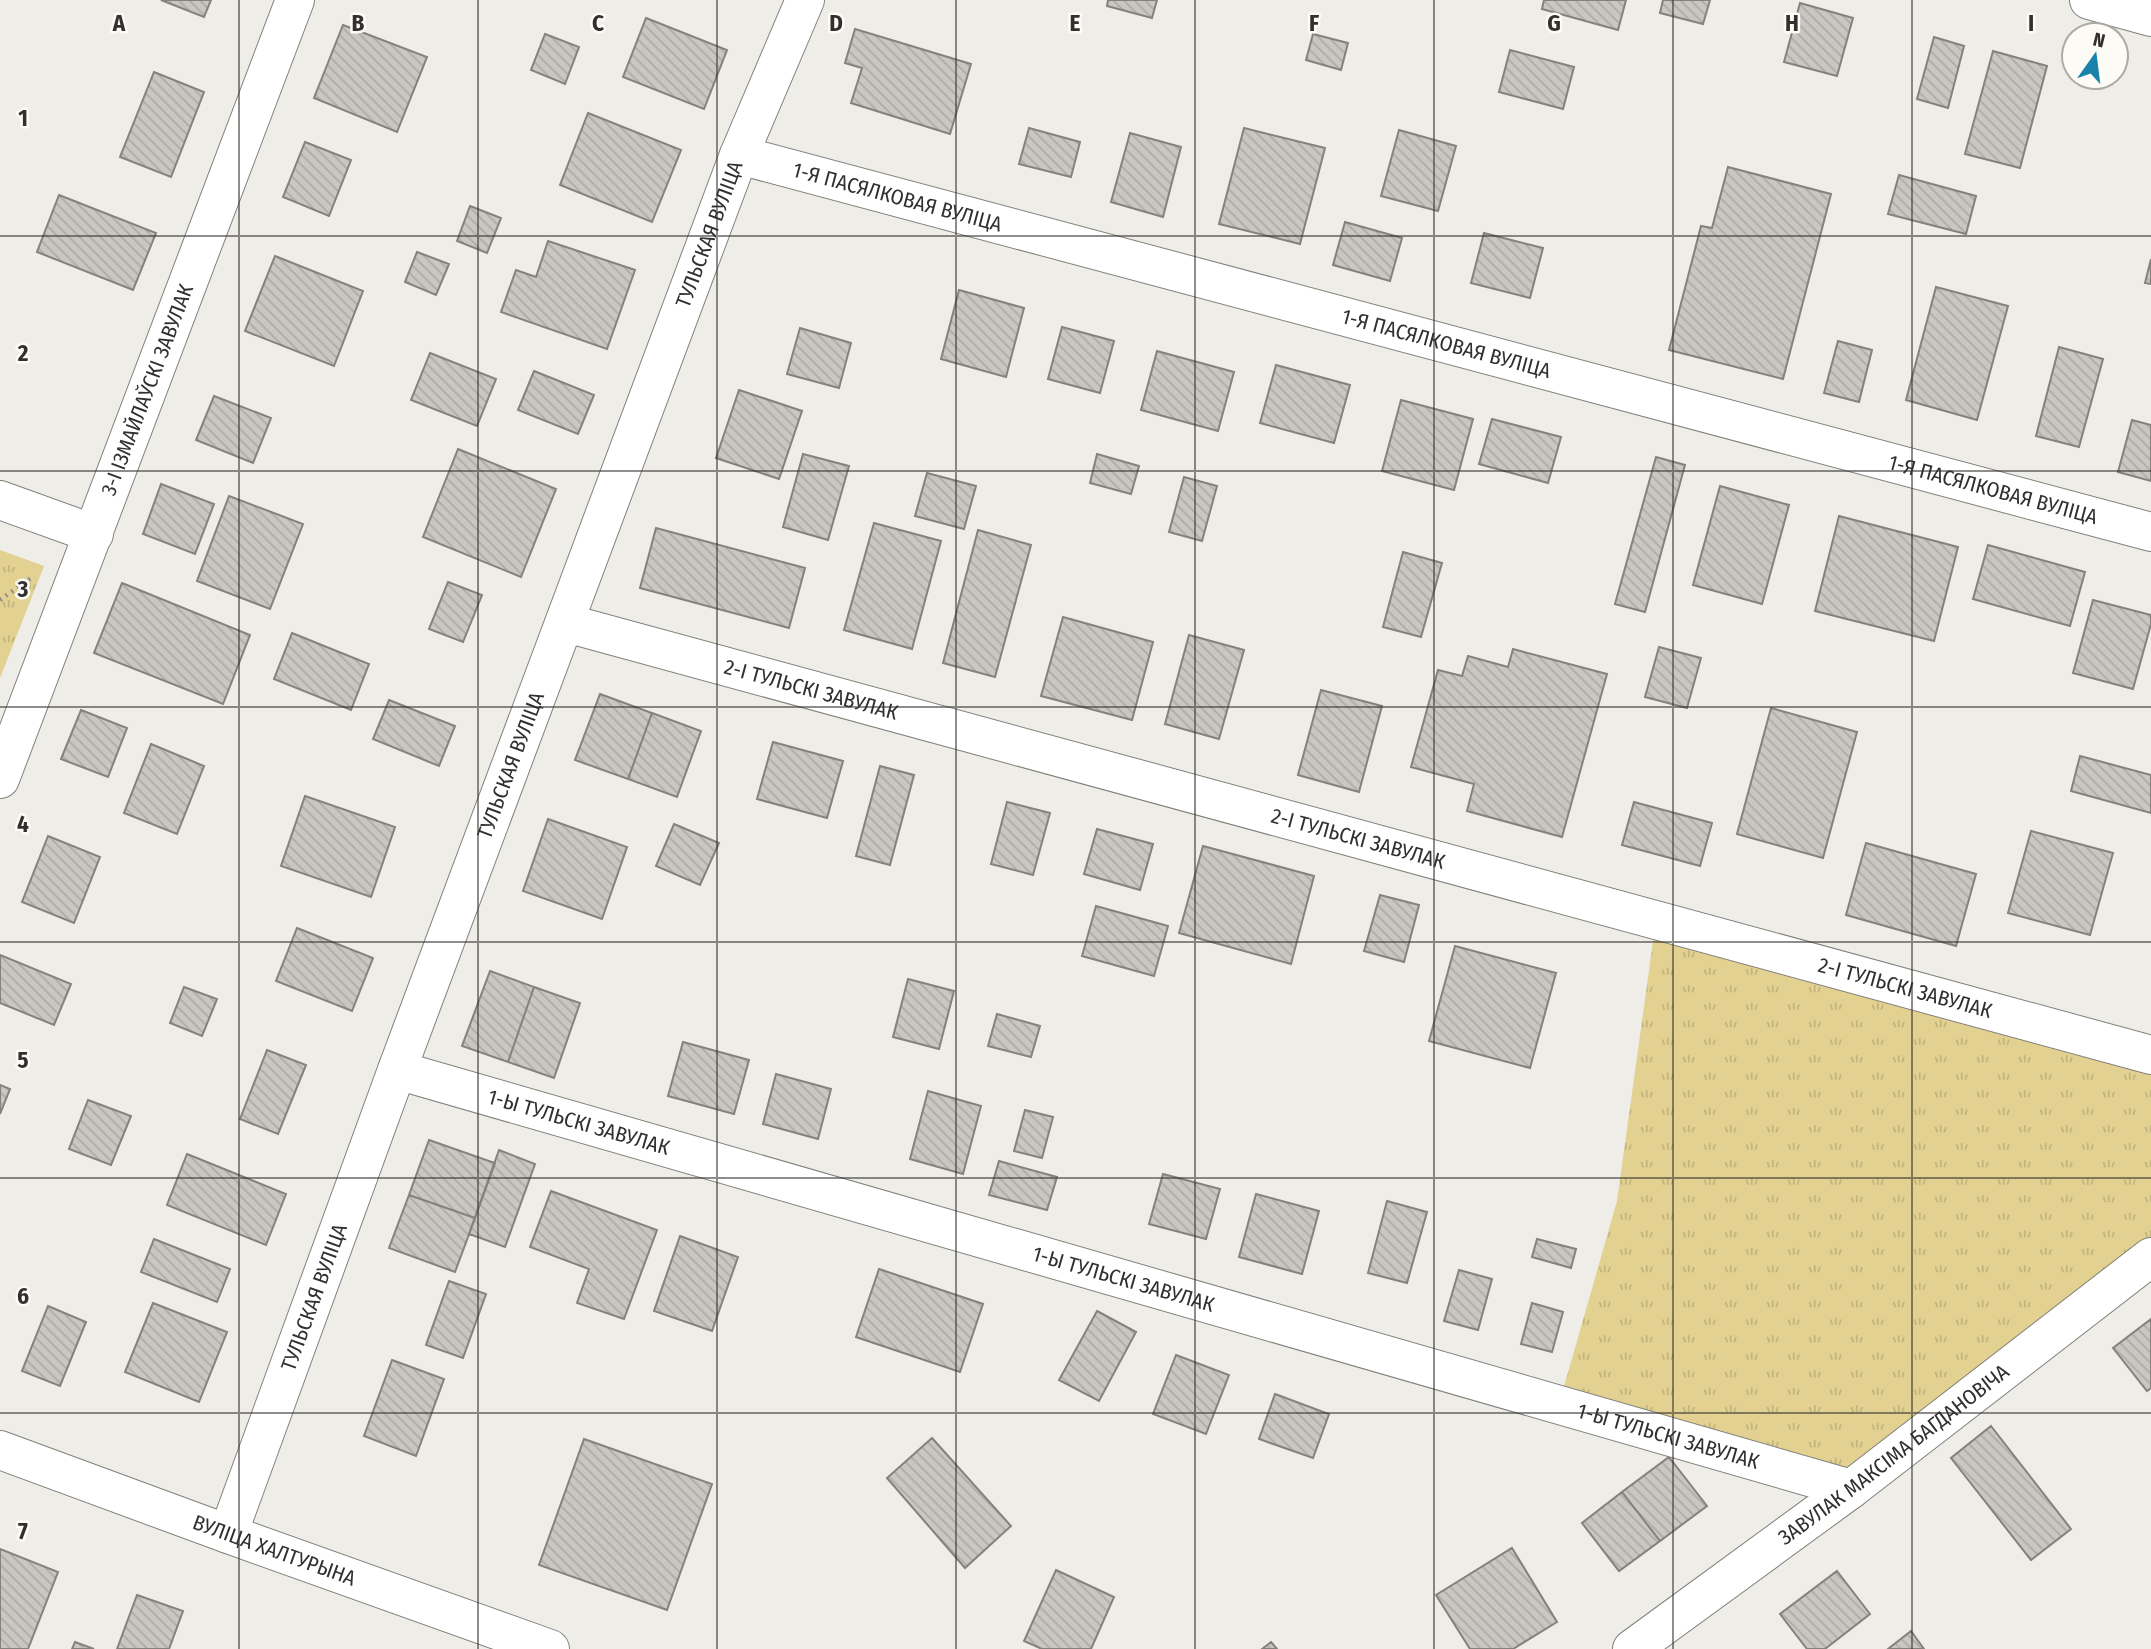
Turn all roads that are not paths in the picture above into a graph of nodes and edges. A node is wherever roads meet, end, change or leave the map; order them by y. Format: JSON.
{"nodes":[{"id":1,"x":295,"y":0,"type":"edge"},
{"id":2,"x":805,"y":0,"type":"edge"},
{"id":3,"x":2089,"y":0,"type":"edge"},
{"id":4,"x":2151,"y":17,"type":"edge"},
{"id":5,"x":739,"y":155,"type":"junction"},
{"id":6,"x":0,"y":500,"type":"edge"},
{"id":7,"x":2151,"y":532,"type":"edge"},
{"id":8,"x":94,"y":534,"type":"junction"},
{"id":9,"x":566,"y":623,"type":"junction"},
{"id":10,"x":0,"y":779,"type":"edge"},
{"id":11,"x":2151,"y":1055,"type":"edge"},
{"id":12,"x":397,"y":1070,"type":"junction"},
{"id":13,"x":2151,"y":1257,"type":"edge"},
{"id":14,"x":0,"y":1450,"type":"edge"},
{"id":15,"x":1851,"y":1489,"type":"junction"},
{"id":16,"x":228,"y":1534,"type":"junction"},
{"id":17,"x":550,"y":1649,"type":"edge"},
{"id":18,"x":1632,"y":1649,"type":"edge"}],
"edges":[{"from":1,"to":8,"type":"street","name":"3-І ІЗМАЙЛАЎСКІ ЗАВУЛАК"},
{"from":2,"to":5,"type":"street","name":"ТУЛЬСКАЯ ВУЛІЦА"},
{"from":3,"to":4,"type":"street"},
{"from":5,"to":7,"type":"street","name":"1-Я ПАСЯЛКОВАЯ ВУЛІЦА"},
{"from":5,"to":9,"type":"street","name":"ТУЛЬСКАЯ ВУЛІЦА"},
{"from":6,"to":8,"type":"street"},
{"from":8,"to":10,"type":"street","name":"3-І ІЗМАЙЛАЎСКІ ЗАВУЛАК"},
{"from":9,"to":11,"type":"street","name":"2-І ТУЛЬСКІ ЗАВУЛАК"},
{"from":9,"to":12,"type":"street","name":"ТУЛЬСКАЯ ВУЛІЦА"},
{"from":12,"to":15,"type":"street","name":"1-Ы ТУЛЬСКІ ЗАВУЛАК"},
{"from":12,"to":16,"type":"street","name":"ТУЛЬСКАЯ ВУЛІЦА"},
{"from":13,"to":15,"type":"street","name":"ЗАВУЛАК МАКСІМА БАГДАНОВІЧА"},
{"from":14,"to":16,"type":"street","name":"ВУЛІЦА ХАЛТУРЫНА"},
{"from":15,"to":18,"type":"street","name":"ЗАВУЛАК МАКСІМА БАГДАНОВІЧА"},
{"from":16,"to":17,"type":"street","name":"ВУЛІЦА ХАЛТУРЫНА"}]}
